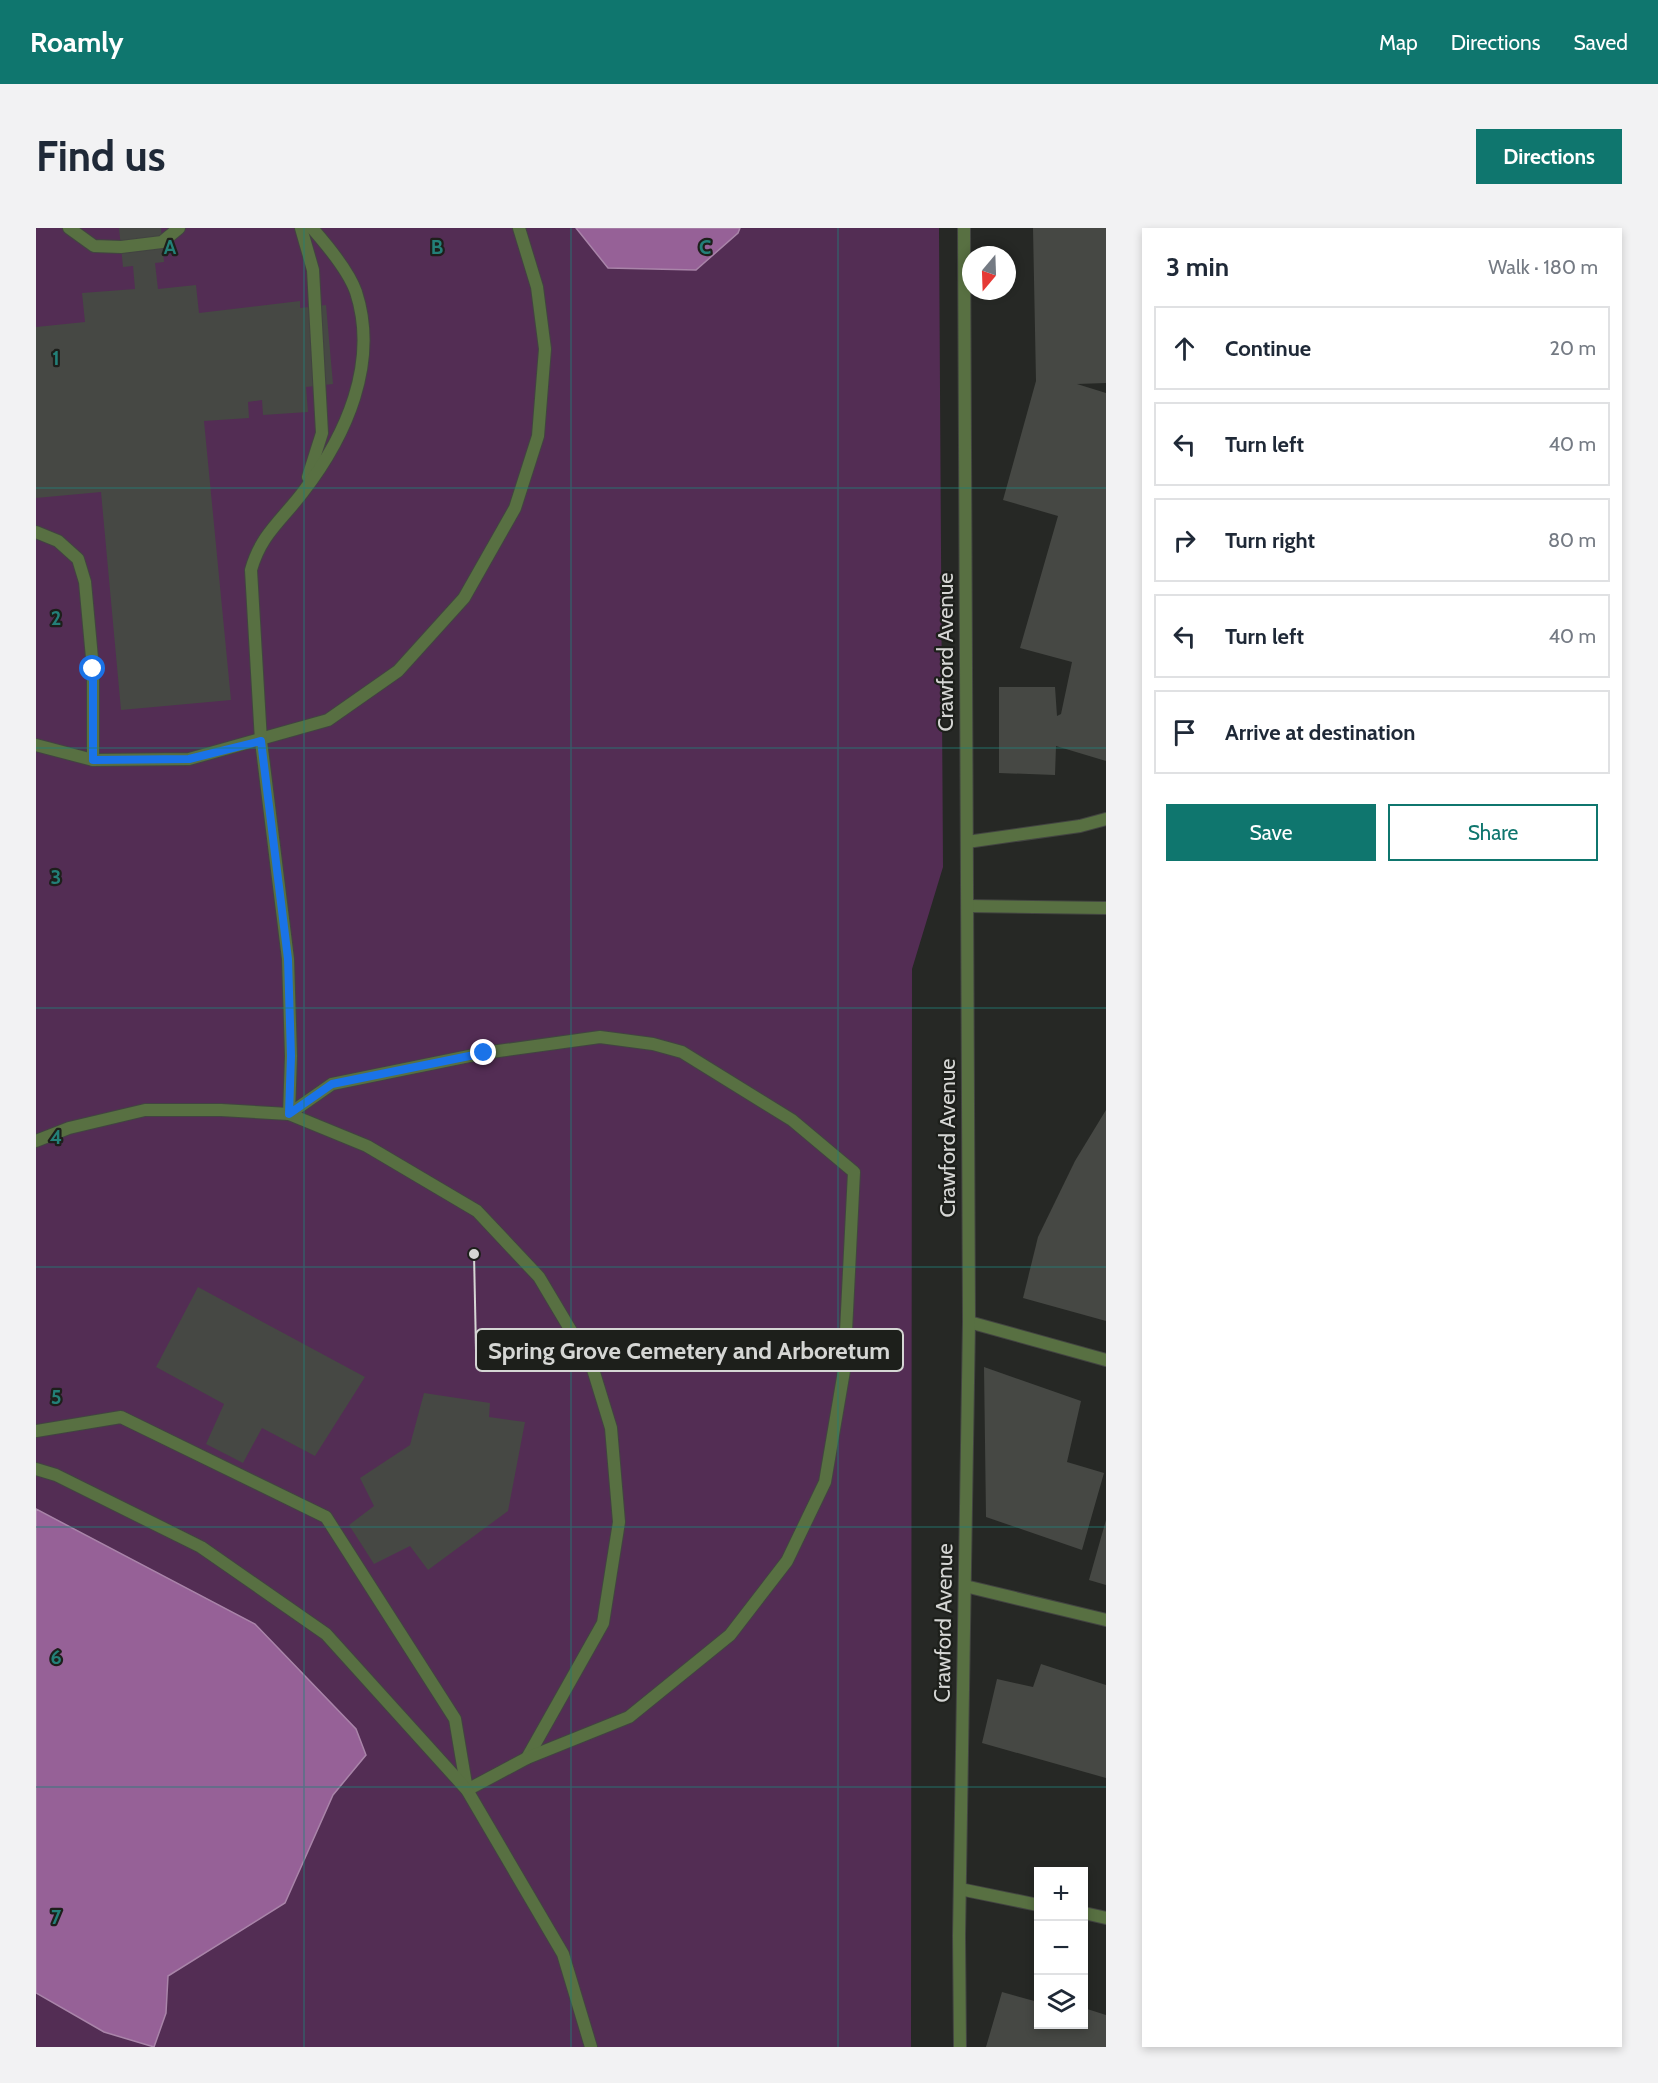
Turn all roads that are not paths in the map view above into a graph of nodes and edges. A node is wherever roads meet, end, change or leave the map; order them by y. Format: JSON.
{"nodes":[{"id":1,"x":69,"y":228,"type":"edge"},
{"id":2,"x":179,"y":228,"type":"edge"},
{"id":3,"x":301,"y":228,"type":"edge"},
{"id":4,"x":312,"y":228,"type":"edge"},
{"id":5,"x":519,"y":228,"type":"edge"},
{"id":6,"x":964,"y":228,"type":"edge"},
{"id":7,"x":303,"y":492,"type":"junction"},
{"id":8,"x":36,"y":532,"type":"edge"},
{"id":9,"x":261,"y":741,"type":"junction"},
{"id":10,"x":36,"y":745,"type":"edge"},
{"id":11,"x":93,"y":760,"type":"junction"},
{"id":12,"x":1106,"y":819,"type":"edge"},
{"id":13,"x":967,"y":842,"type":"junction"},
{"id":14,"x":968,"y":906,"type":"junction"},
{"id":15,"x":1106,"y":908,"type":"edge"},
{"id":16,"x":289,"y":1114,"type":"junction"},
{"id":17,"x":36,"y":1141,"type":"edge"},
{"id":18,"x":969,"y":1322,"type":"junction"},
{"id":19,"x":1106,"y":1360,"type":"edge"},
{"id":20,"x":36,"y":1431,"type":"edge"},
{"id":21,"x":36,"y":1469,"type":"edge"},
{"id":22,"x":965,"y":1586,"type":"junction"},
{"id":23,"x":1106,"y":1620,"type":"edge"},
{"id":24,"x":528,"y":1758,"type":"junction"},
{"id":25,"x":467,"y":1790,"type":"junction"},
{"id":26,"x":960,"y":1889,"type":"junction"},
{"id":27,"x":1034,"y":1904,"type":"edge"},
{"id":28,"x":1088,"y":1915,"type":"edge"},
{"id":29,"x":1106,"y":1918,"type":"edge"},
{"id":30,"x":591,"y":2047,"type":"edge"},
{"id":31,"x":960,"y":2047,"type":"edge"}],
"edges":[{"from":1,"to":2,"type":"street"},
{"from":3,"to":7,"type":"street"},
{"from":4,"to":7,"type":"street"},
{"from":5,"to":9,"type":"street"},
{"from":6,"to":13,"type":"street","name":"Crawford Avenue"},
{"from":7,"to":9,"type":"street"},
{"from":8,"to":11,"type":"street"},
{"from":9,"to":11,"type":"street"},
{"from":9,"to":16,"type":"street"},
{"from":10,"to":11,"type":"street"},
{"from":12,"to":13,"type":"street"},
{"from":13,"to":14,"type":"street","name":"Crawford Avenue"},
{"from":14,"to":15,"type":"street"},
{"from":14,"to":18,"type":"street","name":"Crawford Avenue"},
{"from":16,"to":17,"type":"street"},
{"from":16,"to":24,"type":"street"},
{"from":16,"to":24,"type":"street"},
{"from":18,"to":19,"type":"street"},
{"from":18,"to":22,"type":"street","name":"Crawford Avenue"},
{"from":20,"to":25,"type":"street"},
{"from":21,"to":25,"type":"street"},
{"from":22,"to":23,"type":"street"},
{"from":22,"to":26,"type":"street","name":"Crawford Avenue"},
{"from":24,"to":25,"type":"street"},
{"from":25,"to":30,"type":"street"},
{"from":26,"to":27,"type":"street"},
{"from":26,"to":31,"type":"street","name":"Crawford Avenue"},
{"from":28,"to":29,"type":"street"}]}
